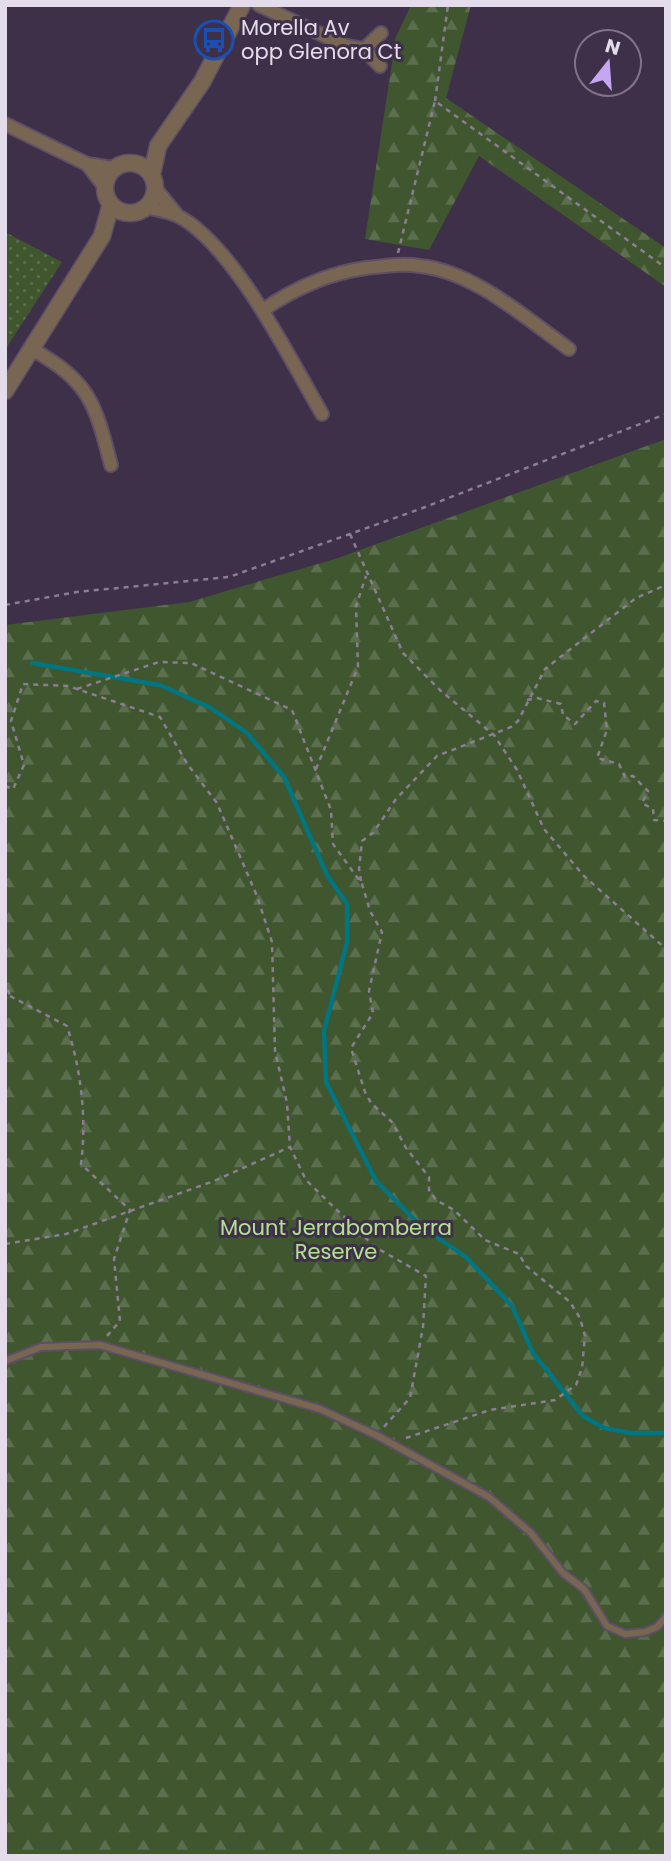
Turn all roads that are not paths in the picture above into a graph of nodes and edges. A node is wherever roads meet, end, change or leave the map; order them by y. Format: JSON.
{"nodes":[{"id":1,"x":242,"y":5,"type":"edge"},
{"id":2,"x":259,"y":5,"type":"edge"},
{"id":3,"x":381,"y":33,"type":"dead end"},
{"id":4,"x":364,"y":49,"type":"junction"},
{"id":5,"x":380,"y":66,"type":"dead end"},
{"id":6,"x":5,"y":124,"type":"edge"},
{"id":7,"x":158,"y":146,"type":"junction"},
{"id":8,"x":131,"y":162,"type":"junction"},
{"id":9,"x":87,"y":164,"type":"junction"},
{"id":10,"x":113,"y":168,"type":"junction"},
{"id":11,"x":154,"y":182,"type":"junction"},
{"id":12,"x":104,"y":186,"type":"junction"},
{"id":13,"x":111,"y":204,"type":"junction"},
{"id":14,"x":147,"y":207,"type":"junction"},
{"id":15,"x":128,"y":213,"type":"junction"},
{"id":16,"x":177,"y":215,"type":"junction"},
{"id":17,"x":102,"y":236,"type":"junction"},
{"id":18,"x":263,"y":310,"type":"junction"},
{"id":19,"x":32,"y":349,"type":"junction"},
{"id":20,"x":569,"y":349,"type":"dead end"},
{"id":21,"x":5,"y":391,"type":"edge"},
{"id":22,"x":322,"y":414,"type":"dead end"},
{"id":23,"x":111,"y":465,"type":"dead end"},
{"id":24,"x":5,"y":1362,"type":"edge"},
{"id":25,"x":666,"y":1617,"type":"edge"}],
"edges":[{"from":1,"to":7,"type":"street"},
{"from":2,"to":4,"type":"street"},
{"from":3,"to":4,"type":"street"},
{"from":4,"to":5,"type":"street"},
{"from":6,"to":9,"type":"street"},
{"from":7,"to":8,"type":"street"},
{"from":7,"to":11,"type":"street"},
{"from":8,"to":10,"type":"street"},
{"from":8,"to":11,"type":"street"},
{"from":9,"to":10,"type":"street"},
{"from":9,"to":12,"type":"street"},
{"from":10,"to":12,"type":"street"},
{"from":11,"to":14,"type":"street"},
{"from":11,"to":16,"type":"street"},
{"from":12,"to":13,"type":"street"},
{"from":13,"to":15,"type":"street"},
{"from":13,"to":17,"type":"street"},
{"from":14,"to":15,"type":"street"},
{"from":14,"to":16,"type":"street"},
{"from":15,"to":17,"type":"street"},
{"from":16,"to":18,"type":"street"},
{"from":17,"to":19,"type":"street"},
{"from":18,"to":20,"type":"street"},
{"from":18,"to":22,"type":"street"},
{"from":19,"to":21,"type":"street"},
{"from":19,"to":23,"type":"street"},
{"from":24,"to":25,"type":"lane"}]}
